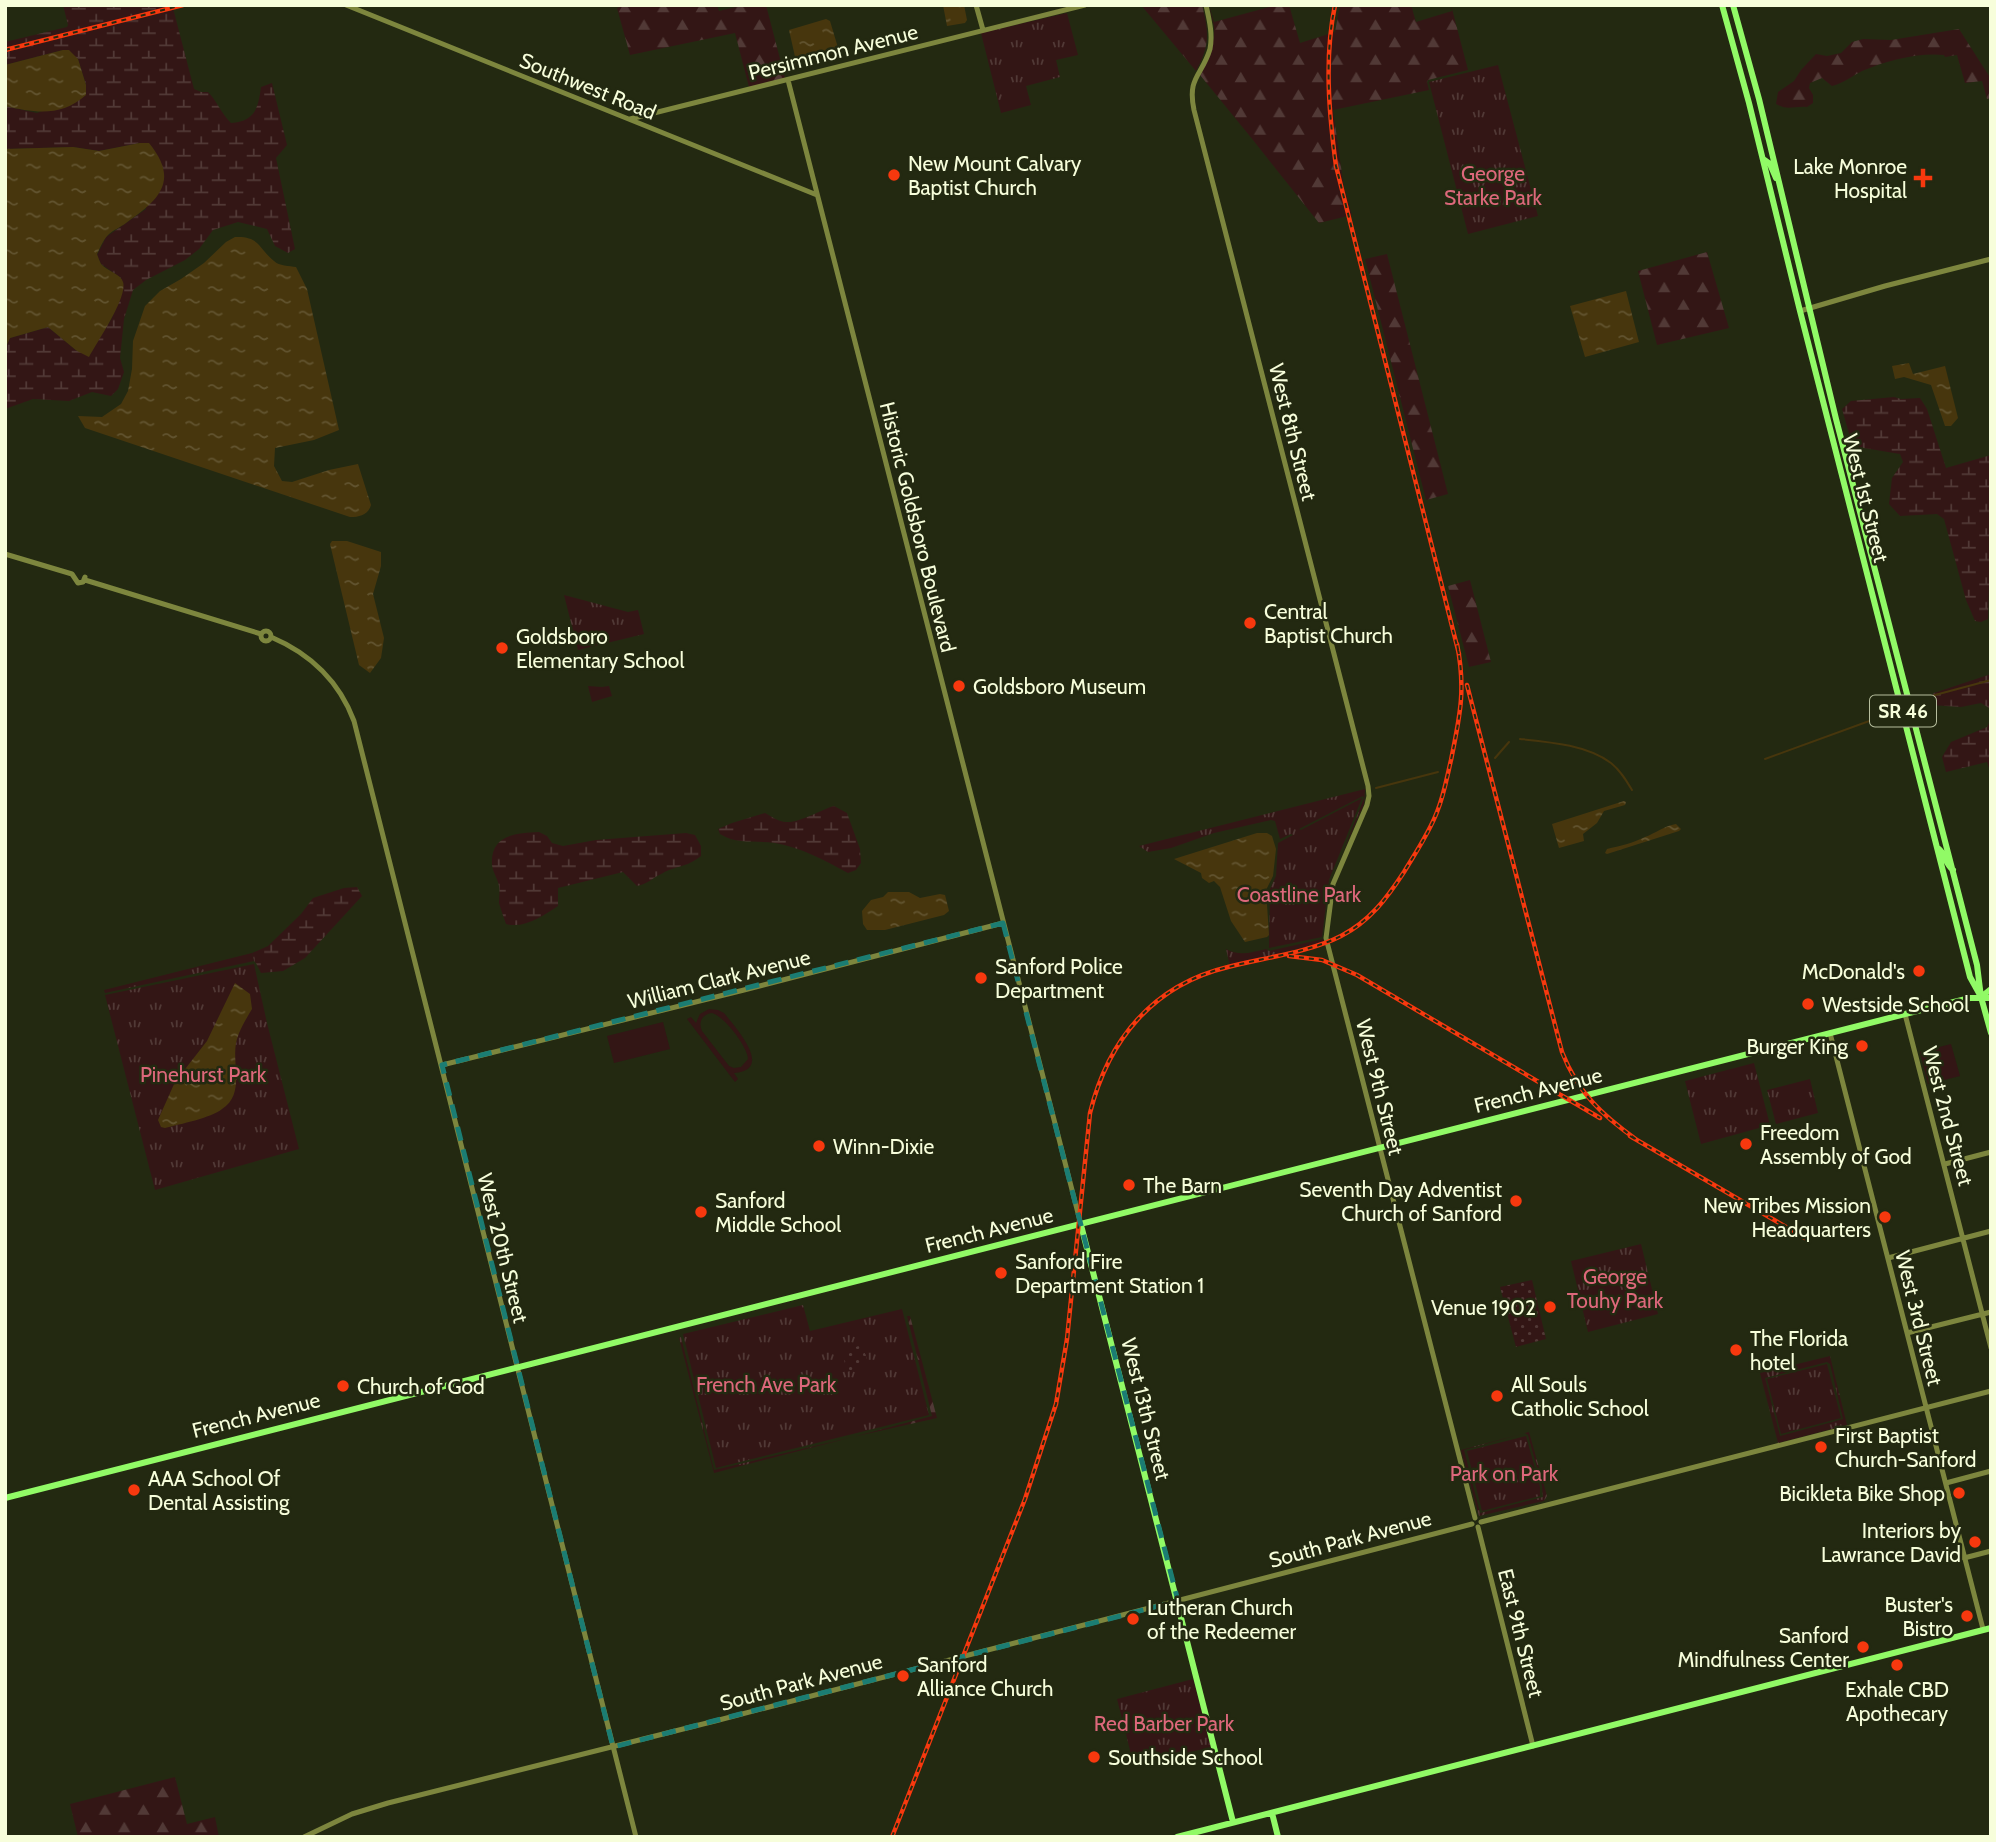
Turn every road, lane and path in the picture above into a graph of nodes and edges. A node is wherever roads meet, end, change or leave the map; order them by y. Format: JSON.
{"nodes":[{"id":1,"x":346,"y":5,"type":"edge"},
{"id":2,"x":976,"y":5,"type":"edge"},
{"id":3,"x":1085,"y":5,"type":"edge"},
{"id":4,"x":1206,"y":5,"type":"edge"},
{"id":5,"x":1733,"y":5,"type":"edge"},
{"id":6,"x":1722,"y":6,"type":"edge"},
{"id":7,"x":1739,"y":28,"type":"junction"},
{"id":8,"x":983,"y":30,"type":"junction"},
{"id":9,"x":788,"y":80,"type":"junction"},
{"id":10,"x":629,"y":120,"type":"junction"},
{"id":11,"x":1754,"y":122,"type":"junction"},
{"id":12,"x":1773,"y":157,"type":"junction"},
{"id":13,"x":1763,"y":159,"type":"junction"},
{"id":14,"x":1779,"y":182,"type":"junction"},
{"id":15,"x":817,"y":195,"type":"junction"},
{"id":16,"x":1991,"y":260,"type":"edge"},
{"id":17,"x":1810,"y":307,"type":"junction"},
{"id":18,"x":1800,"y":312,"type":"junction"},
{"id":19,"x":1841,"y":472,"type":"junction"},
{"id":20,"x":1855,"y":494,"type":"junction"},
{"id":21,"x":5,"y":554,"type":"edge"},
{"id":22,"x":1881,"y":625,"type":"junction"},
{"id":23,"x":1896,"y":650,"type":"junction"},
{"id":24,"x":1888,"y":654,"type":"junction"},
{"id":25,"x":1904,"y":683,"type":"junction"},
{"id":26,"x":1931,"y":821,"type":"junction"},
{"id":27,"x":1946,"y":844,"type":"junction"},
{"id":28,"x":1937,"y":847,"type":"junction"},
{"id":29,"x":1340,"y":866,"type":"joint"},
{"id":30,"x":1953,"y":870,"type":"junction"},
{"id":31,"x":1003,"y":923,"type":"junction"},
{"id":32,"x":1991,"y":989,"type":"edge"},
{"id":33,"x":1981,"y":997,"type":"junction"},
{"id":34,"x":1991,"y":998,"type":"edge"},
{"id":35,"x":1905,"y":1014,"type":"junction"},
{"id":36,"x":1830,"y":1033,"type":"junction"},
{"id":37,"x":1991,"y":1033,"type":"edge"},
{"id":38,"x":442,"y":1065,"type":"junction"},
{"id":39,"x":1380,"y":1148,"type":"junction"},
{"id":40,"x":1991,"y":1152,"type":"edge"},
{"id":41,"x":1945,"y":1164,"type":"junction"},
{"id":42,"x":1081,"y":1225,"type":"junction"},
{"id":43,"x":1991,"y":1231,"type":"edge"},
{"id":44,"x":1963,"y":1239,"type":"junction"},
{"id":45,"x":1888,"y":1258,"type":"junction"},
{"id":46,"x":1991,"y":1312,"type":"edge"},
{"id":47,"x":1982,"y":1314,"type":"junction"},
{"id":48,"x":1907,"y":1333,"type":"junction"},
{"id":49,"x":1991,"y":1348,"type":"edge"},
{"id":50,"x":516,"y":1366,"type":"junction"},
{"id":51,"x":1991,"y":1391,"type":"edge"},
{"id":52,"x":1926,"y":1408,"type":"junction"},
{"id":53,"x":1991,"y":1471,"type":"edge"},
{"id":54,"x":1946,"y":1483,"type":"junction"},
{"id":55,"x":5,"y":1498,"type":"edge"},
{"id":56,"x":1476,"y":1523,"type":"junction"},
{"id":57,"x":1991,"y":1551,"type":"edge"},
{"id":58,"x":1964,"y":1558,"type":"junction"},
{"id":59,"x":1178,"y":1601,"type":"junction"},
{"id":60,"x":1987,"y":1628,"type":"edge"},
{"id":61,"x":1533,"y":1746,"type":"junction"},
{"id":62,"x":613,"y":1747,"type":"junction"},
{"id":63,"x":1272,"y":1813,"type":"junction"},
{"id":64,"x":1233,"y":1822,"type":"junction"},
{"id":65,"x":304,"y":1837,"type":"edge"},
{"id":66,"x":636,"y":1837,"type":"edge"},
{"id":67,"x":1177,"y":1837,"type":"edge"},
{"id":68,"x":1278,"y":1837,"type":"edge"}],
"edges":[{"from":1,"to":10,"type":"street","name":"Southwest Road"},
{"from":2,"to":8,"type":"street"},
{"from":3,"to":8,"type":"street","name":"Persimmon Avenue"},
{"from":4,"to":29,"type":"street","name":"West 8th Street"},
{"from":5,"to":7,"type":"main road","name":"West 1st Street","number":"SR 46"},
{"from":6,"to":7,"type":"main road"},
{"from":6,"to":11,"type":"main road","name":"West 1st Street","number":"SR 46"},
{"from":7,"to":12,"type":"main road","name":"West 1st Street","number":"SR 46"},
{"from":8,"to":9,"type":"street","name":"Persimmon Avenue"},
{"from":9,"to":10,"type":"street","name":"Persimmon Avenue"},
{"from":9,"to":15,"type":"street","name":"Historic Goldsboro Boulevard"},
{"from":10,"to":15,"type":"street","name":"Southwest Road"},
{"from":11,"to":12,"type":"main road"},
{"from":11,"to":13,"type":"main road","name":"West 1st Street","number":"SR 46"},
{"from":12,"to":14,"type":"main road","name":"West 1st Street","number":"SR 46"},
{"from":13,"to":14,"type":"main road"},
{"from":13,"to":18,"type":"main road","name":"West 1st Street","number":"SR 46"},
{"from":14,"to":17,"type":"main road","name":"West 1st Street","number":"SR 46"},
{"from":15,"to":31,"type":"street","name":"Historic Goldsboro Boulevard"},
{"from":16,"to":17,"type":"street"},
{"from":17,"to":18,"type":"street"},
{"from":17,"to":20,"type":"main road","name":"West 1st Street","number":"SR 46"},
{"from":18,"to":19,"type":"main road","name":"West 1st Street","number":"SR 46"},
{"from":19,"to":20,"type":"main road"},
{"from":19,"to":22,"type":"main road","name":"West 1st Street","number":"SR 46"},
{"from":20,"to":23,"type":"main road","name":"West 1st Street","number":"SR 46"},
{"from":21,"to":38,"type":"street","name":"West 20th Street"},
{"from":22,"to":23,"type":"main road"},
{"from":22,"to":24,"type":"main road","name":"West 1st Street","number":"SR 46"},
{"from":23,"to":25,"type":"main road","name":"West 1st Street","number":"SR 46"},
{"from":24,"to":25,"type":"main road"},
{"from":24,"to":26,"type":"main road","name":"West 1st Street","number":"SR 46"},
{"from":25,"to":27,"type":"main road","name":"West 1st Street","number":"SR 46"},
{"from":26,"to":27,"type":"main road"},
{"from":26,"to":28,"type":"main road","name":"West 1st Street","number":"SR 46"},
{"from":27,"to":30,"type":"main road","name":"West 1st Street","number":"SR 46"},
{"from":28,"to":30,"type":"main road"},
{"from":28,"to":33,"type":"main road","name":"West 1st Street","number":"SR 46"},
{"from":29,"to":39,"type":"street","name":"West 9th Street"},
{"from":30,"to":33,"type":"main road","name":"West 1st Street","number":"SR 46"},
{"from":31,"to":38,"type":"street","name":"William Clark Avenue"},
{"from":31,"to":42,"type":"street","name":"Historic Goldsboro Boulevard"},
{"from":32,"to":33,"type":"main road"},
{"from":33,"to":34,"type":"main road"},
{"from":33,"to":35,"type":"main road","name":"French Avenue"},
{"from":33,"to":37,"type":"main road","name":"West 1st Street"},
{"from":35,"to":36,"type":"main road","name":"French Avenue"},
{"from":35,"to":41,"type":"street","name":"West 2nd Street"},
{"from":36,"to":39,"type":"main road","name":"French Avenue"},
{"from":36,"to":45,"type":"street","name":"West 3rd Street"},
{"from":38,"to":50,"type":"street","name":"West 20th Street"},
{"from":39,"to":42,"type":"main road","name":"French Avenue"},
{"from":39,"to":56,"type":"street","name":"West 9th Street"},
{"from":40,"to":41,"type":"street"},
{"from":41,"to":44,"type":"street","name":"West 2nd Street"},
{"from":42,"to":50,"type":"main road","name":"French Avenue"},
{"from":42,"to":59,"type":"main road","name":"West 13th Street"},
{"from":43,"to":44,"type":"street"},
{"from":44,"to":45,"type":"street"},
{"from":44,"to":47,"type":"street","name":"West 2nd Street"},
{"from":45,"to":48,"type":"street","name":"West 3rd Street"},
{"from":46,"to":47,"type":"street"},
{"from":47,"to":48,"type":"street"},
{"from":47,"to":49,"type":"street","name":"West 2nd Street"},
{"from":48,"to":52,"type":"street","name":"West 3rd Street"},
{"from":50,"to":55,"type":"main road","name":"French Avenue"},
{"from":50,"to":62,"type":"street","name":"West 20th Street"},
{"from":51,"to":52,"type":"street","name":"South Park Avenue"},
{"from":52,"to":54,"type":"street","name":"West 3rd Street"},
{"from":52,"to":56,"type":"street","name":"South Park Avenue"},
{"from":53,"to":54,"type":"street"},
{"from":54,"to":58,"type":"street","name":"West 3rd Street"},
{"from":56,"to":59,"type":"street","name":"South Park Avenue"},
{"from":56,"to":61,"type":"street","name":"East 9th Street"},
{"from":57,"to":58,"type":"street"},
{"from":58,"to":60,"type":"street","name":"West 3rd Street"},
{"from":59,"to":62,"type":"street","name":"South Park Avenue"},
{"from":59,"to":64,"type":"main road","name":"West 13th Street"},
{"from":60,"to":61,"type":"main road"},
{"from":61,"to":63,"type":"main road"},
{"from":62,"to":65,"type":"street","name":"South Park Avenue"},
{"from":62,"to":66,"type":"street","name":"West 20th Street"},
{"from":63,"to":64,"type":"main road"},
{"from":63,"to":68,"type":"main road"},
{"from":64,"to":67,"type":"main road"}]}
